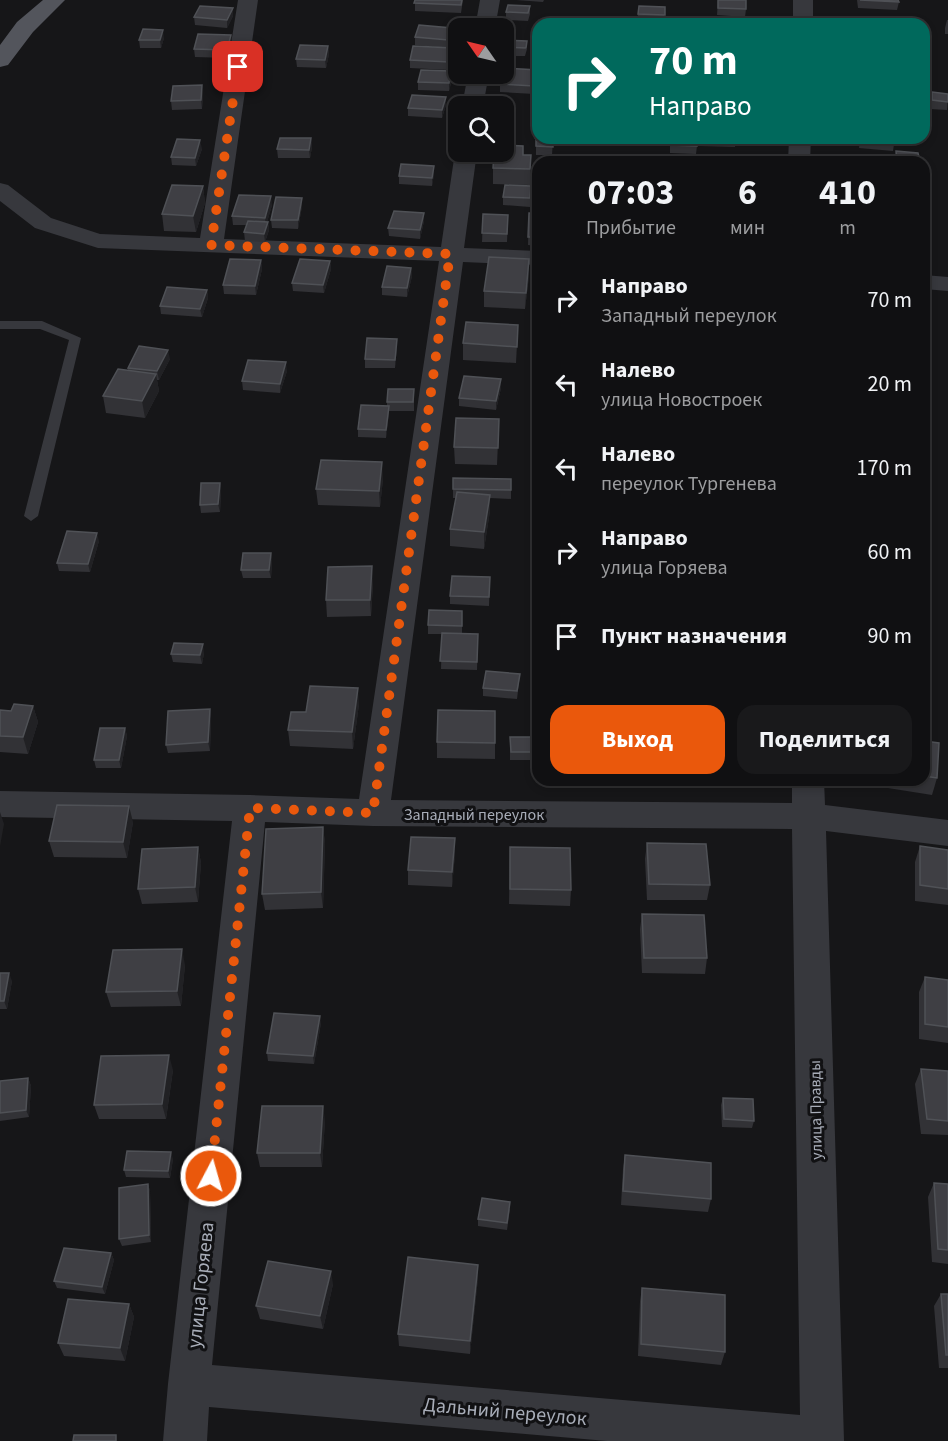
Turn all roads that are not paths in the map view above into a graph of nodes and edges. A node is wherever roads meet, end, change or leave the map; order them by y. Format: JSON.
{"nodes":[{"id":1,"x":55,"y":0,"type":"edge"},
{"id":2,"x":248,"y":0,"type":"edge"},
{"id":3,"x":490,"y":0,"type":"edge"},
{"id":4,"x":803,"y":0,"type":"edge"},
{"id":5,"x":487,"y":18,"type":"edge"},
{"id":6,"x":803,"y":18,"type":"edge"},
{"id":7,"x":0,"y":60,"type":"edge"},
{"id":8,"x":464,"y":162,"type":"edge"},
{"id":9,"x":0,"y":190,"type":"edge"},
{"id":10,"x":211,"y":245,"type":"junction"},
{"id":11,"x":450,"y":254,"type":"junction"},
{"id":12,"x":532,"y":258,"type":"edge"},
{"id":13,"x":930,"y":282,"type":"edge"},
{"id":14,"x":948,"y":284,"type":"edge"},
{"id":15,"x":0,"y":325,"type":"edge"},
{"id":16,"x":32,"y":516,"type":"dead end"},
{"id":17,"x":808,"y":786,"type":"edge"},
{"id":18,"x":0,"y":804,"type":"edge"},
{"id":19,"x":250,"y":808,"type":"junction"},
{"id":20,"x":373,"y":813,"type":"junction"},
{"id":21,"x":808,"y":816,"type":"junction"},
{"id":22,"x":948,"y":833,"type":"edge"},
{"id":23,"x":189,"y":1384,"type":"junction"},
{"id":24,"x":822,"y":1439,"type":"edge"},
{"id":25,"x":185,"y":1441,"type":"edge"}],
"edges":[{"from":1,"to":7,"type":"main road"},
{"from":2,"to":10,"type":"street"},
{"from":3,"to":5,"type":"street"},
{"from":4,"to":6,"type":"street"},
{"from":8,"to":11,"type":"street"},
{"from":9,"to":10,"type":"street"},
{"from":10,"to":11,"type":"street"},
{"from":11,"to":12,"type":"street"},
{"from":11,"to":20,"type":"street"},
{"from":13,"to":14,"type":"street"},
{"from":15,"to":16,"type":"lane"},
{"from":17,"to":21,"type":"street","name":"улица Правды"},
{"from":18,"to":19,"type":"street","name":"Западный переулок"},
{"from":19,"to":20,"type":"street","name":"Западный переулок"},
{"from":19,"to":23,"type":"street","name":"улица Горяева"},
{"from":20,"to":21,"type":"street","name":"Западный переулок"},
{"from":21,"to":22,"type":"street","name":"Западный переулок"},
{"from":21,"to":24,"type":"street","name":"улица Правды"},
{"from":23,"to":24,"type":"street","name":"Дальний переулок"},
{"from":23,"to":25,"type":"street","name":"улица Горяева"}]}
